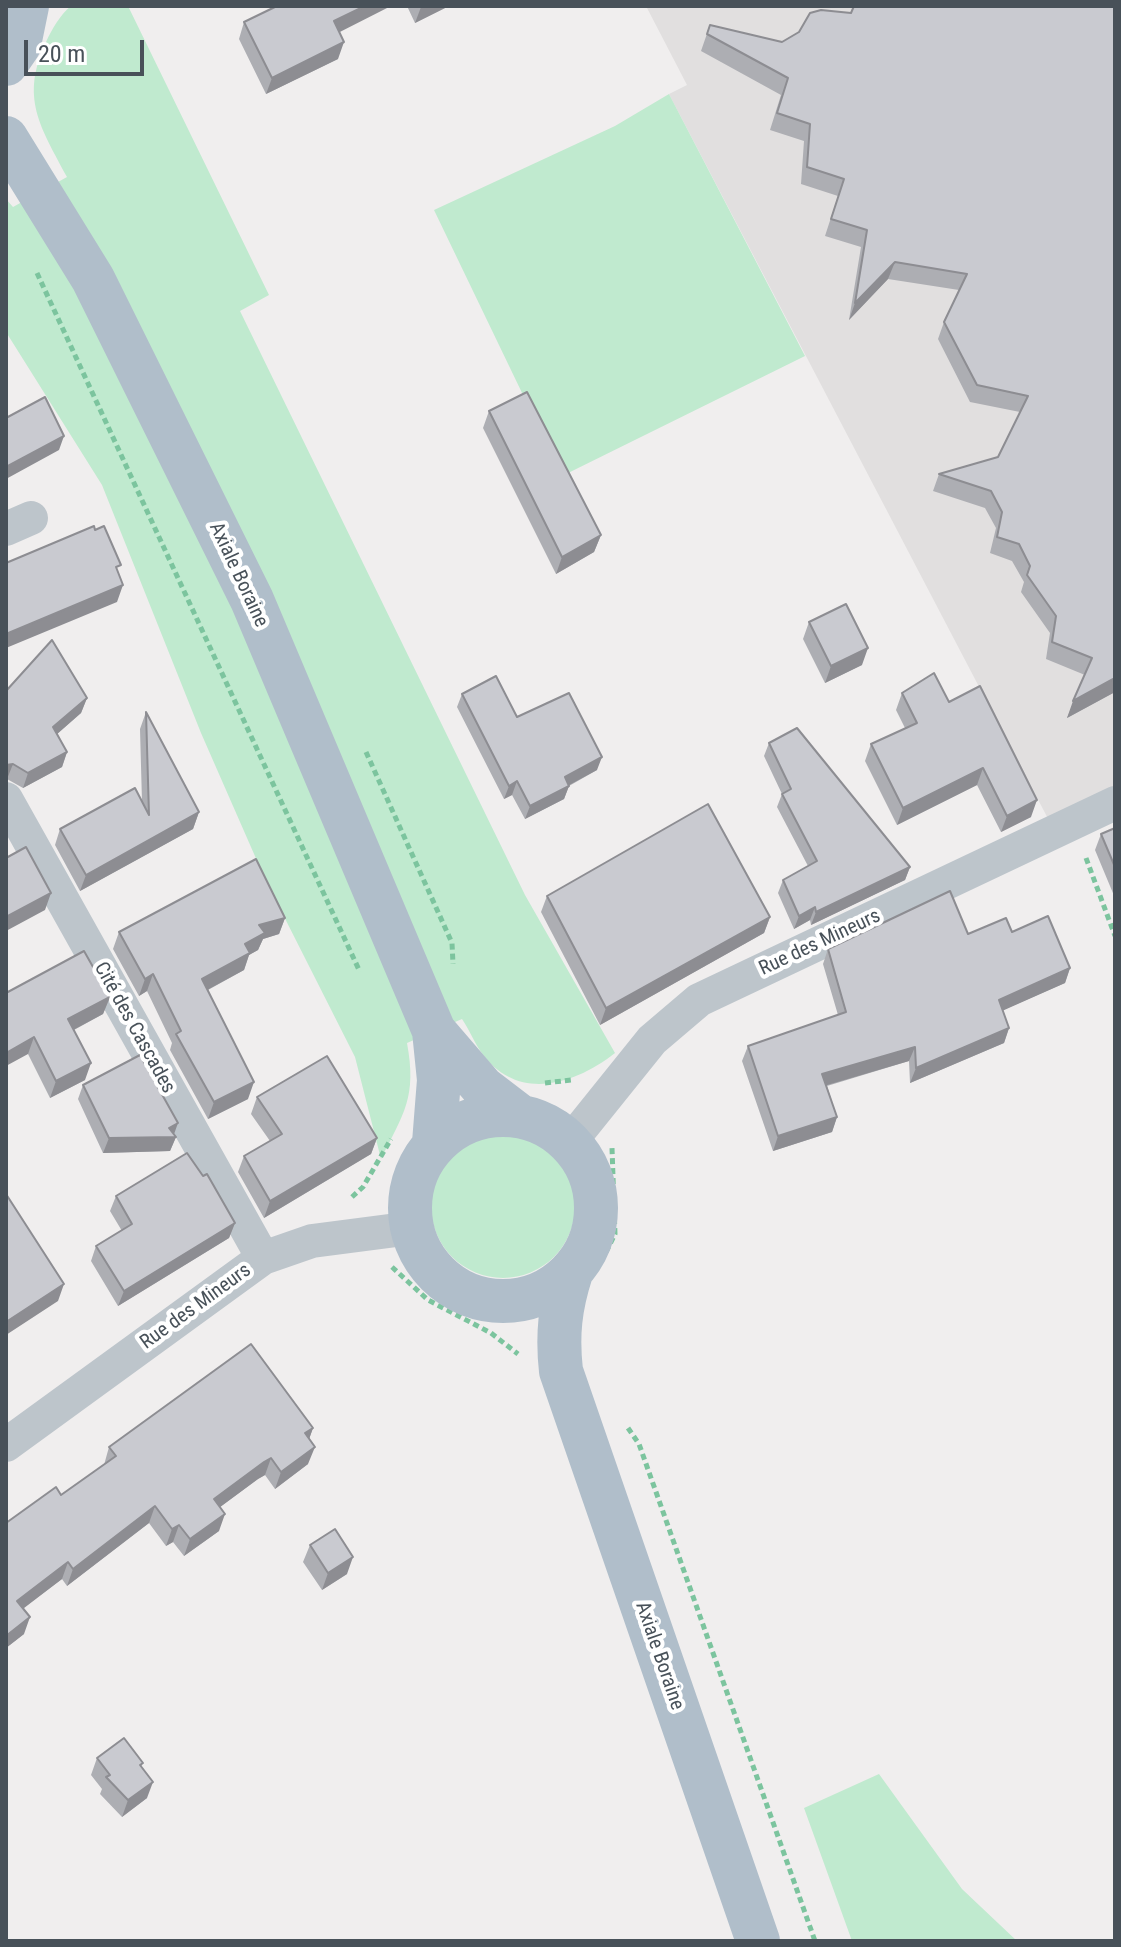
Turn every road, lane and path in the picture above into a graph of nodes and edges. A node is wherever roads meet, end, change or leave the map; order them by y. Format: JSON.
{"nodes":[{"id":1,"x":27,"y":6,"type":"edge"},
{"id":2,"x":6,"y":64,"type":"edge"},
{"id":3,"x":6,"y":138,"type":"edge"},
{"id":4,"x":33,"y":263,"type":"dead end"},
{"id":5,"x":6,"y":799,"type":"edge"},
{"id":6,"x":1115,"y":803,"type":"edge"},
{"id":7,"x":1073,"y":823,"type":"junction"},
{"id":8,"x":1115,"y":936,"type":"edge"},
{"id":9,"x":365,"y":980,"type":"dead end"},
{"id":10,"x":434,"y":1031,"type":"junction"},
{"id":11,"x":517,"y":1114,"type":"junction"},
{"id":12,"x":570,"y":1142,"type":"junction"},
{"id":13,"x":434,"y":1143,"type":"junction"},
{"id":14,"x":412,"y":1228,"type":"junction"},
{"id":15,"x":263,"y":1258,"type":"junction"},
{"id":16,"x":571,"y":1273,"type":"junction"},
{"id":17,"x":478,"y":1298,"type":"junction"},
{"id":18,"x":561,"y":1371,"type":"junction"},
{"id":19,"x":622,"y":1419,"type":"dead end"},
{"id":20,"x":6,"y":1445,"type":"edge"},
{"id":21,"x":758,"y":1941,"type":"edge"},
{"id":22,"x":815,"y":1941,"type":"edge"}],
"edges":[{"from":1,"to":2,"type":"main road"},
{"from":3,"to":10,"type":"main road","name":"Axiale Boraine"},
{"from":4,"to":9,"type":"path"},
{"from":5,"to":15,"type":"street","name":"Cité des Cascades"},
{"from":6,"to":7,"type":"street","name":"Rue des Mineurs"},
{"from":7,"to":8,"type":"path"},
{"from":7,"to":12,"type":"street","name":"Rue des Mineurs"},
{"from":10,"to":11,"type":"main road"},
{"from":10,"to":13,"type":"main road"},
{"from":11,"to":12,"type":"main road"},
{"from":11,"to":13,"type":"main road"},
{"from":12,"to":16,"type":"main road"},
{"from":13,"to":14,"type":"main road"},
{"from":14,"to":15,"type":"street","name":"Rue des Mineurs"},
{"from":14,"to":17,"type":"main road"},
{"from":15,"to":20,"type":"street","name":"Rue des Mineurs"},
{"from":16,"to":17,"type":"main road"},
{"from":16,"to":18,"type":"main road"},
{"from":17,"to":18,"type":"main road"},
{"from":18,"to":21,"type":"main road","name":"Axiale Boraine"},
{"from":19,"to":22,"type":"path"}]}
